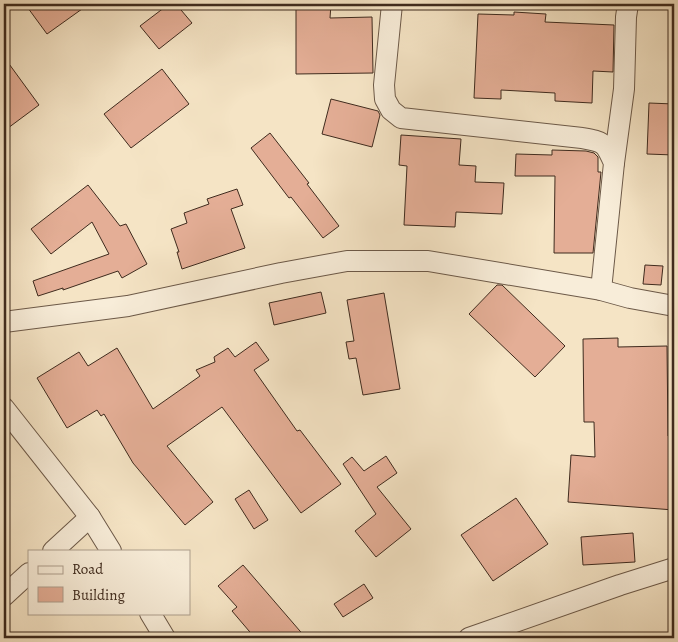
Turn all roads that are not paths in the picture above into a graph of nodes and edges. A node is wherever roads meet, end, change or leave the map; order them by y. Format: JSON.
{"nodes":[{"id":1,"x":392,"y":4,"type":"edge"},
{"id":2,"x":628,"y":4,"type":"edge"},
{"id":3,"x":614,"y":163,"type":"junction"},
{"id":4,"x":600,"y":290,"type":"junction"},
{"id":5,"x":674,"y":306,"type":"edge"},
{"id":6,"x":4,"y":322,"type":"edge"},
{"id":7,"x":4,"y":408,"type":"edge"},
{"id":8,"x":90,"y":517,"type":"junction"},
{"id":9,"x":54,"y":550,"type":"edge"},
{"id":10,"x":110,"y":550,"type":"edge"},
{"id":11,"x":674,"y":568,"type":"edge"},
{"id":12,"x":28,"y":574,"type":"edge"},
{"id":13,"x":4,"y":596,"type":"edge"},
{"id":14,"x":151,"y":614,"type":"edge"},
{"id":15,"x":165,"y":638,"type":"edge"},
{"id":16,"x":469,"y":638,"type":"edge"}],
"edges":[{"from":1,"to":3,"type":"street"},
{"from":2,"to":3,"type":"street"},
{"from":3,"to":4,"type":"street"},
{"from":4,"to":5,"type":"street"},
{"from":4,"to":6,"type":"street"},
{"from":7,"to":8,"type":"street"},
{"from":8,"to":9,"type":"street"},
{"from":8,"to":10,"type":"street"},
{"from":11,"to":16,"type":"street"},
{"from":12,"to":13,"type":"street"},
{"from":14,"to":15,"type":"street"}]}
